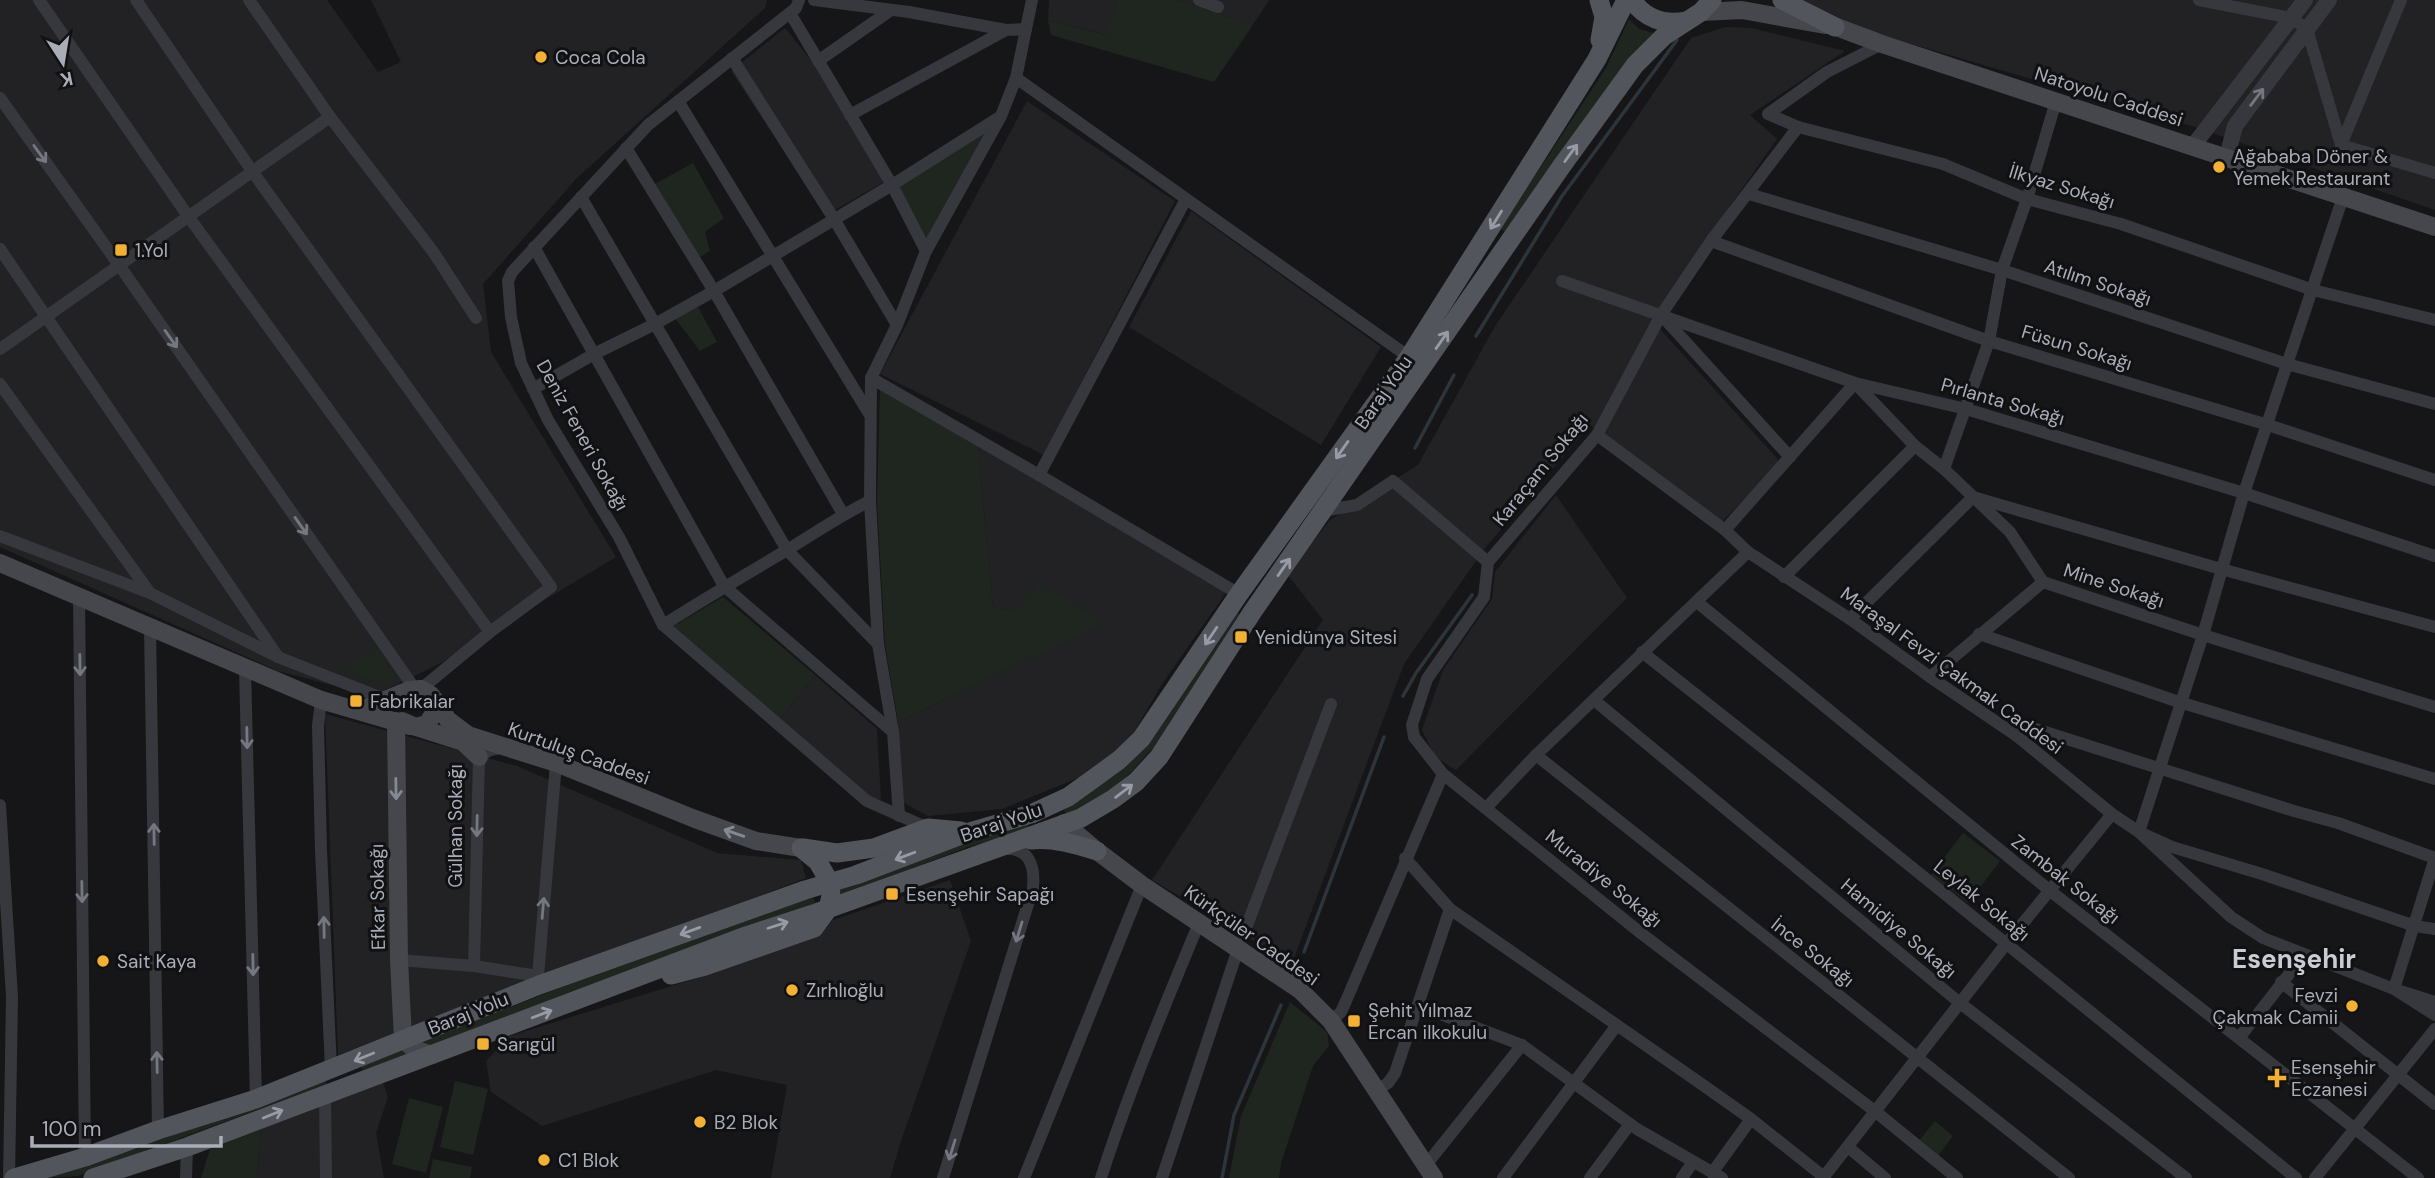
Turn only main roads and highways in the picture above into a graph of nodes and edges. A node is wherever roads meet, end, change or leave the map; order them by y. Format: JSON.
{"nodes":[{"id":1,"x":1599,"y":0,"type":"edge"},
{"id":2,"x":1626,"y":0,"type":"edge"},
{"id":3,"x":1632,"y":0,"type":"edge"},
{"id":4,"x":1772,"y":0,"type":"edge"},
{"id":5,"x":1782,"y":0,"type":"edge"},
{"id":6,"x":1701,"y":11,"type":"edge"},
{"id":7,"x":1835,"y":27,"type":"junction"},
{"id":8,"x":1597,"y":59,"type":"junction"},
{"id":9,"x":2435,"y":227,"type":"edge"},
{"id":10,"x":1417,"y":361,"type":"junction"},
{"id":11,"x":0,"y":563,"type":"edge"},
{"id":12,"x":1239,"y":594,"type":"junction"},
{"id":13,"x":1257,"y":606,"type":"junction"},
{"id":14,"x":419,"y":692,"type":"junction"},
{"id":15,"x":361,"y":710,"type":"junction"},
{"id":16,"x":407,"y":725,"type":"junction"},
{"id":17,"x":479,"y":757,"type":"road end"},
{"id":18,"x":1031,"y":814,"type":"junction"},
{"id":19,"x":1064,"y":823,"type":"junction"},
{"id":20,"x":969,"y":832,"type":"junction"},
{"id":21,"x":1016,"y":841,"type":"junction"},
{"id":22,"x":801,"y":848,"type":"junction"},
{"id":23,"x":874,"y":848,"type":"junction"},
{"id":24,"x":1097,"y":851,"type":"junction"},
{"id":25,"x":856,"y":875,"type":"junction"},
{"id":26,"x":830,"y":883,"type":"junction"},
{"id":27,"x":871,"y":892,"type":"junction"},
{"id":28,"x":828,"y":909,"type":"junction"},
{"id":29,"x":404,"y":1039,"type":"junction"},
{"id":30,"x":432,"y":1055,"type":"junction"},
{"id":31,"x":1430,"y":1172,"type":"edge"},
{"id":32,"x":12,"y":1178,"type":"edge"},
{"id":33,"x":93,"y":1178,"type":"edge"}],
"edges":[{"from":1,"to":8,"type":"main road"},
{"from":2,"to":8,"type":"main road","name":"Baraj Yolu"},
{"from":3,"to":6,"type":"main road"},
{"from":4,"to":7,"type":"main road","name":"Natoyolu Caddesi"},
{"from":5,"to":7,"type":"main road"},
{"from":6,"to":7,"type":"main road"},
{"from":10,"to":6,"type":"main road","name":"Baraj Yolu","one_way":true},
{"from":7,"to":9,"type":"main road","name":"Natoyolu Caddesi"},
{"from":8,"to":10,"type":"main road","name":"Baraj Yolu","one_way":true},
{"from":10,"to":12,"type":"main road","name":"Baraj Yolu","one_way":true},
{"from":13,"to":10,"type":"main road","name":"Baraj Yolu","one_way":true},
{"from":11,"to":15,"type":"main road"},
{"from":12,"to":13,"type":"main road"},
{"from":12,"to":18,"type":"main road","name":"Baraj Yolu","one_way":true},
{"from":19,"to":13,"type":"main road","name":"Baraj Yolu","one_way":true},
{"from":14,"to":15,"type":"main road"},
{"from":14,"to":16,"type":"main road"},
{"from":14,"to":16,"type":"main road"},
{"from":22,"to":14,"type":"main road","name":"Kurtuluş Caddesi","one_way":true},
{"from":15,"to":16,"type":"main road"},
{"from":16,"to":17,"type":"main road","name":"Gülhan Sokağı"},
{"from":16,"to":29,"type":"main road","name":"Efkar Sokağı","one_way":true},
{"from":18,"to":19,"type":"main road"},
{"from":18,"to":20,"type":"main road","name":"Baraj Yolu"},
{"from":19,"to":21,"type":"main road","name":"Baraj Yolu"},
{"from":19,"to":24,"type":"main road","name":"Kürkçüler Caddesi"},
{"from":20,"to":23,"type":"main road"},
{"from":20,"to":25,"type":"main road","name":"Baraj Yolu","one_way":true},
{"from":21,"to":24,"type":"main road"},
{"from":21,"to":27,"type":"main road","name":"Baraj Yolu"},
{"from":22,"to":23,"type":"main road"},
{"from":22,"to":26,"type":"main road"},
{"from":23,"to":25,"type":"main road"},
{"from":24,"to":31,"type":"main road","name":"Kürkçüler Caddesi"},
{"from":25,"to":26,"type":"main road","name":"Baraj Yolu"},
{"from":25,"to":27,"type":"main road"},
{"from":26,"to":28,"type":"main road"},
{"from":26,"to":29,"type":"main road","name":"Baraj Yolu","one_way":true},
{"from":27,"to":28,"type":"main road","name":"Baraj Yolu"},
{"from":30,"to":28,"type":"main road","name":"Baraj Yolu","one_way":true},
{"from":29,"to":30,"type":"main road"},
{"from":29,"to":32,"type":"main road","name":"Baraj Yolu","one_way":true},
{"from":33,"to":30,"type":"main road","name":"Baraj Yolu","one_way":true}]}
